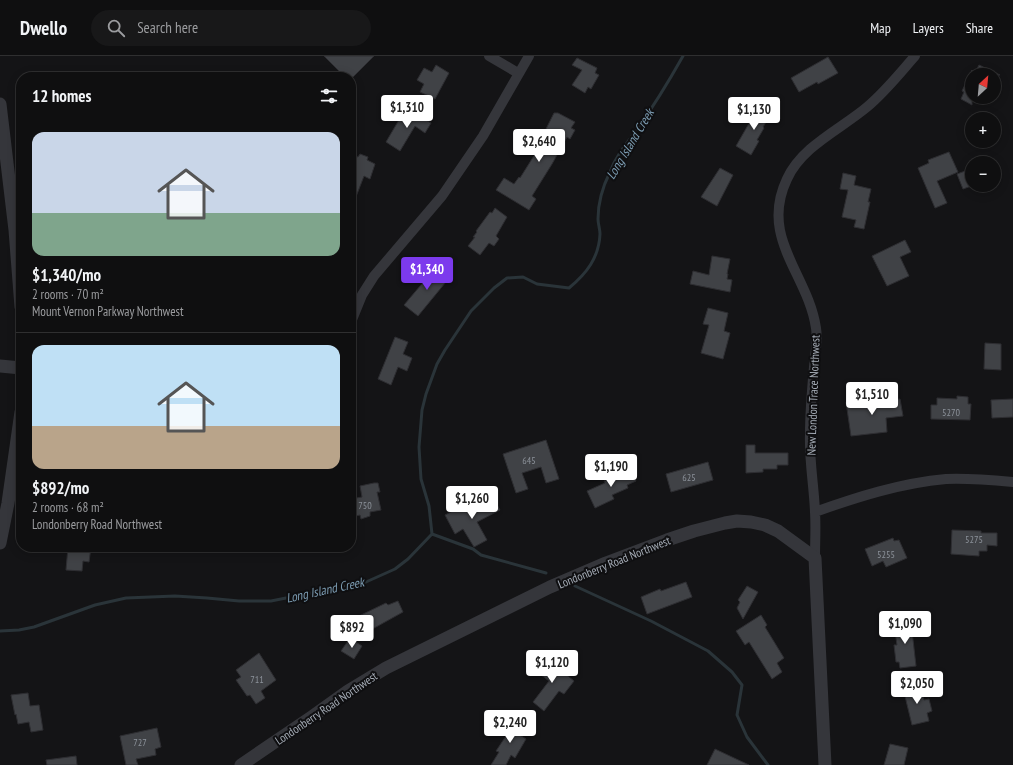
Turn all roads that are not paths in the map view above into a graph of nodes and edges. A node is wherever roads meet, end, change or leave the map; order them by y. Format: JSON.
{"nodes":[{"id":1,"x":489,"y":56,"type":"edge"},
{"id":2,"x":528,"y":56,"type":"edge"},
{"id":3,"x":915,"y":56,"type":"edge"},
{"id":4,"x":518,"y":73,"type":"junction"},
{"id":5,"x":0,"y":104,"type":"edge"},
{"id":6,"x":16,"y":243,"type":"edge"},
{"id":7,"x":356,"y":310,"type":"edge"},
{"id":8,"x":0,"y":366,"type":"edge"},
{"id":9,"x":16,"y":368,"type":"edge"},
{"id":10,"x":16,"y":447,"type":"edge"},
{"id":11,"x":1013,"y":482,"type":"edge"},
{"id":12,"x":815,"y":512,"type":"junction"},
{"id":13,"x":0,"y":543,"type":"edge"},
{"id":14,"x":815,"y":558,"type":"junction"},
{"id":15,"x":241,"y":765,"type":"edge"},
{"id":16,"x":825,"y":765,"type":"edge"}],
"edges":[{"from":1,"to":4,"type":"street"},
{"from":2,"to":4,"type":"street"},
{"from":3,"to":12,"type":"street","name":"New London Trace Northwest"},
{"from":4,"to":7,"type":"street"},
{"from":5,"to":6,"type":"street"},
{"from":8,"to":9,"type":"street"},
{"from":10,"to":13,"type":"street"},
{"from":11,"to":12,"type":"street"},
{"from":12,"to":14,"type":"street","name":"New London Trace Northwest"},
{"from":14,"to":15,"type":"street","name":"Londonberry Road Northwest"},
{"from":14,"to":16,"type":"street"}]}
